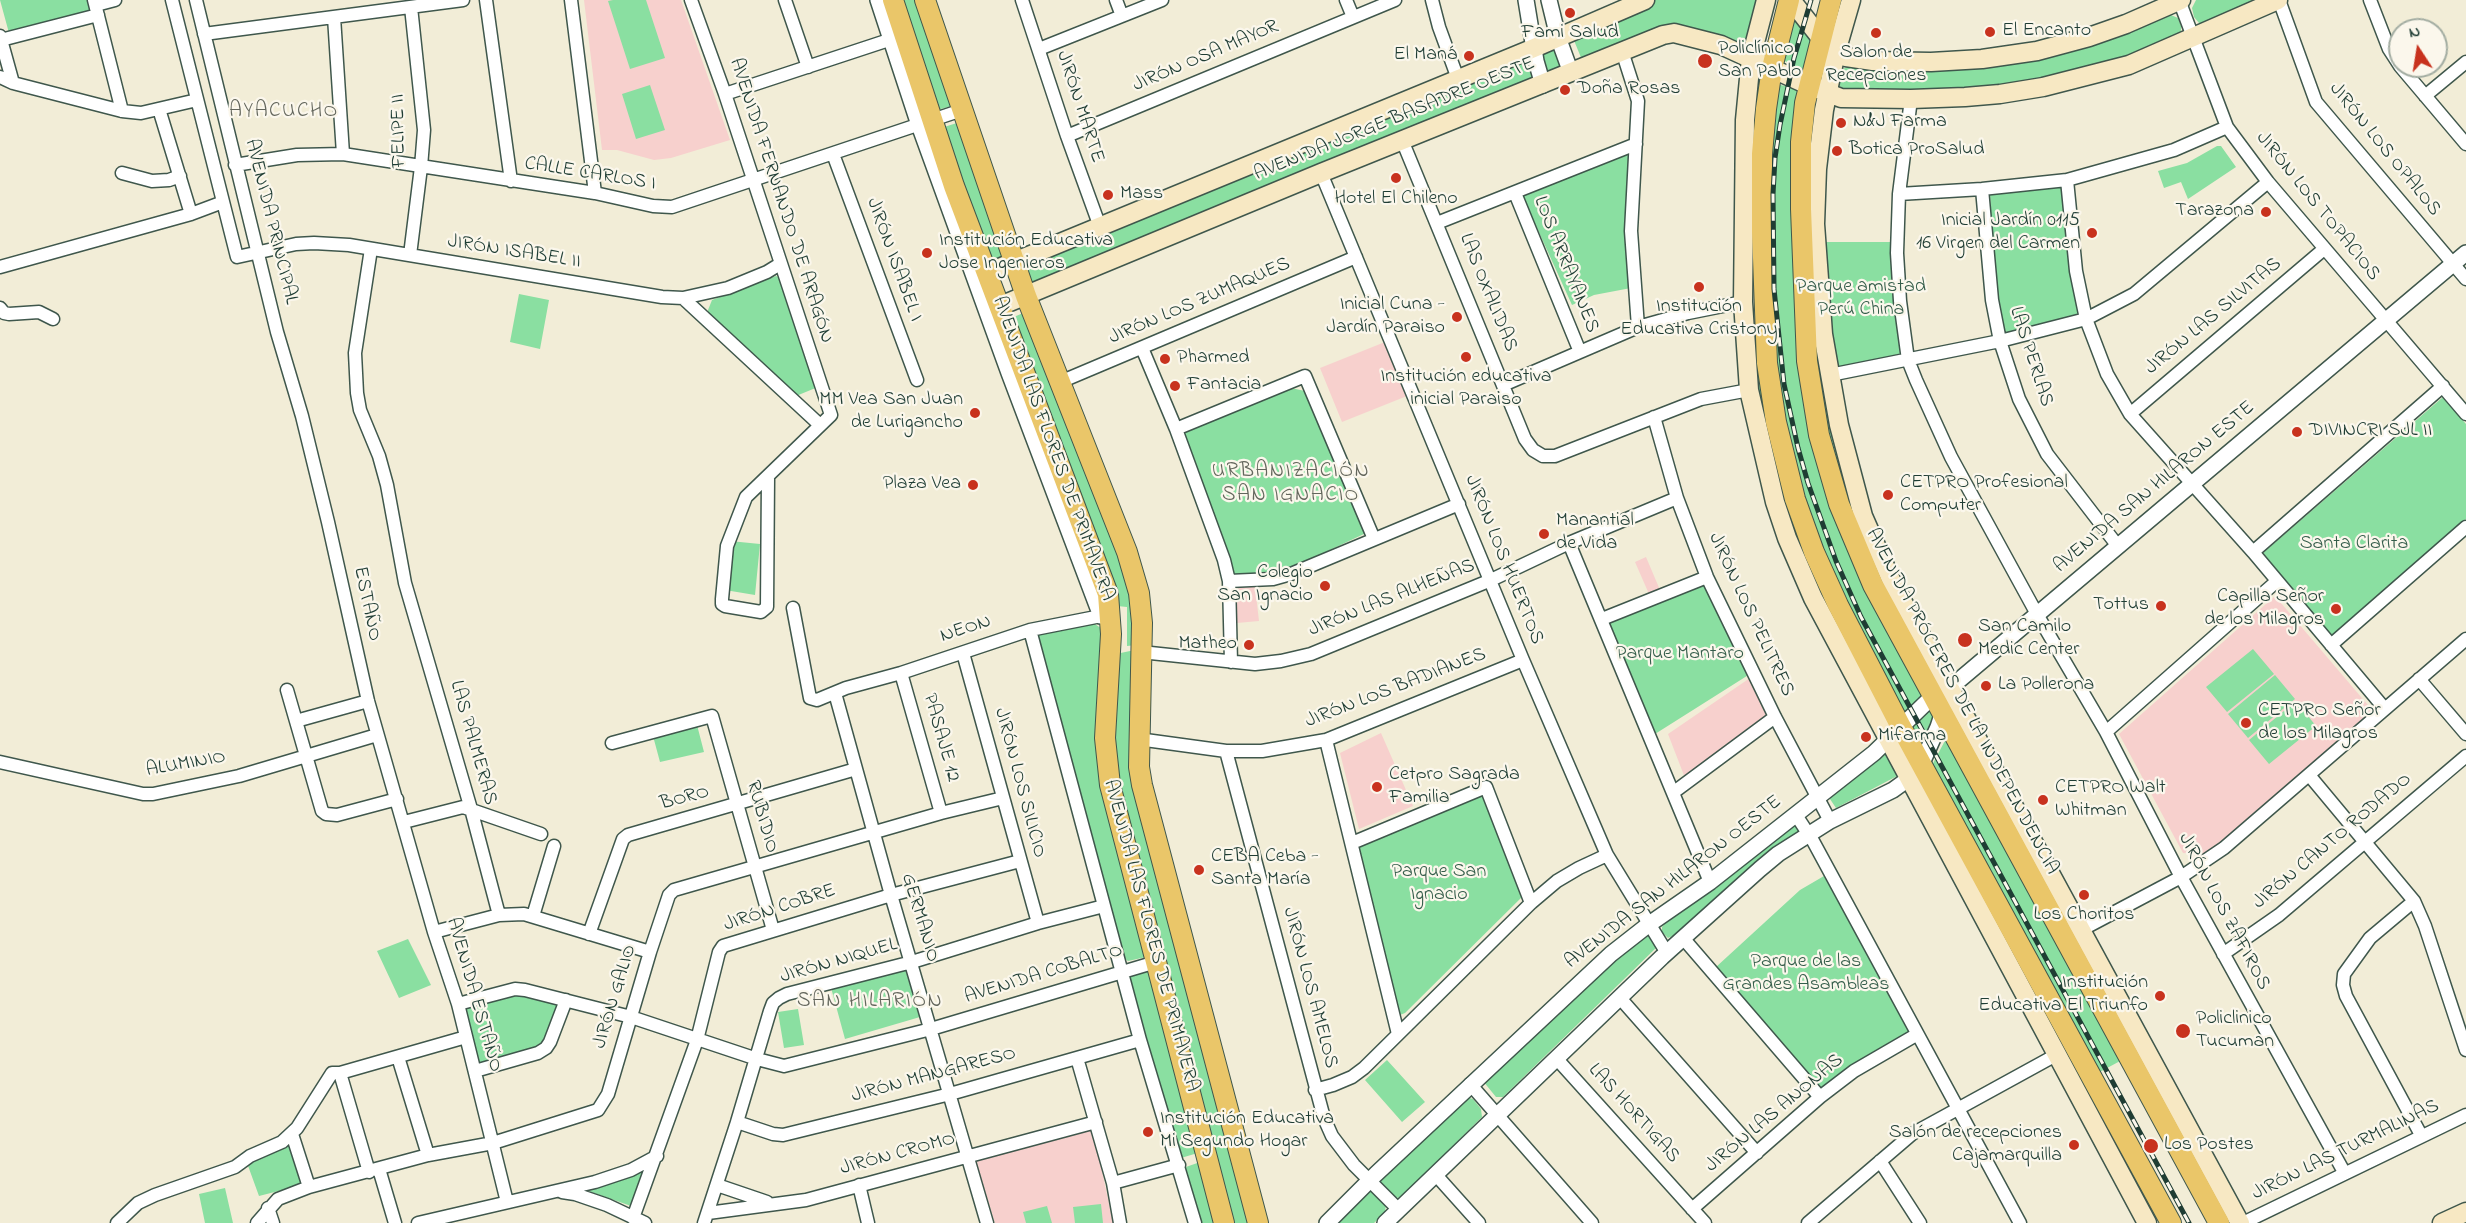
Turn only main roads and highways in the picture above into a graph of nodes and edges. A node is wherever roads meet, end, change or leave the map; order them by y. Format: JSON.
{"nodes":[{"id":1,"x":893,"y":0,"type":"edge"},
{"id":2,"x":925,"y":0,"type":"edge"},
{"id":3,"x":1645,"y":0,"type":"edge"},
{"id":4,"x":1766,"y":0,"type":"edge"},
{"id":5,"x":1790,"y":0,"type":"edge"},
{"id":6,"x":1831,"y":0,"type":"edge"},
{"id":7,"x":1851,"y":0,"type":"edge"},
{"id":8,"x":2180,"y":0,"type":"edge"},
{"id":9,"x":2278,"y":0,"type":"edge"},
{"id":10,"x":1820,"y":37,"type":"junction"},
{"id":11,"x":1836,"y":52,"type":"junction"},
{"id":12,"x":1751,"y":58,"type":"junction"},
{"id":13,"x":1772,"y":68,"type":"junction"},
{"id":14,"x":1808,"y":86,"type":"junction"},
{"id":15,"x":1827,"y":94,"type":"junction"},
{"id":16,"x":1015,"y":262,"type":"junction"},
{"id":17,"x":987,"y":273,"type":"junction"},
{"id":18,"x":1026,"y":296,"type":"junction"},
{"id":19,"x":1000,"y":306,"type":"junction"},
{"id":20,"x":1013,"y":345,"type":"junction"},
{"id":21,"x":1008,"y":373,"type":"road end"},
{"id":22,"x":1942,"y":699,"type":"junction"},
{"id":23,"x":2466,"y":1212,"type":"edge"},
{"id":24,"x":1224,"y":1223,"type":"edge"},
{"id":25,"x":1258,"y":1223,"type":"edge"},
{"id":26,"x":2147,"y":1223,"type":"edge"},
{"id":27,"x":2171,"y":1223,"type":"edge"},
{"id":28,"x":2219,"y":1223,"type":"edge"},
{"id":29,"x":2242,"y":1223,"type":"edge"},
{"id":30,"x":2442,"y":1223,"type":"edge"}],
"edges":[{"from":1,"to":17,"type":"main road","name":"AVENIDA LAS FLORES DE PRIMAVERA"},
{"from":2,"to":16,"type":"main road","name":"AVENIDA LAS FLORES DE PRIMAVERA"},
{"from":3,"to":16,"type":"main road","name":"AVENIDA JORGE BASADRE OESTE"},
{"from":4,"to":12,"type":"main road"},
{"from":5,"to":10,"type":"main road"},
{"from":5,"to":13,"type":"main road"},
{"from":6,"to":10,"type":"main road","name":"AVENIDA PRÓCERES DE LA INDEPENDENCIA"},
{"from":7,"to":11,"type":"main road","name":"AVENIDA PRÓCERES DE LA INDEPENDENCIA"},
{"from":8,"to":11,"type":"main road"},
{"from":9,"to":15,"type":"main road","name":"AVENIDA JORGE BASADRE OESTE"},
{"from":10,"to":11,"type":"main road"},
{"from":10,"to":14,"type":"main road","name":"AVENIDA PRÓCERES DE LA INDEPENDENCIA"},
{"from":11,"to":15,"type":"main road","name":"AVENIDA PRÓCERES DE LA INDEPENDENCIA"},
{"from":12,"to":13,"type":"main road","name":"AVENIDA JORGE BASADRE OESTE"},
{"from":12,"to":18,"type":"main road","name":"AVENIDA JORGE BASADRE OESTE"},
{"from":12,"to":26,"type":"main road"},
{"from":13,"to":14,"type":"main road","name":"AVENIDA JORGE BASADRE OESTE"},
{"from":13,"to":27,"type":"main road"},
{"from":14,"to":15,"type":"main road","name":"AVENIDA JORGE BASADRE OESTE"},
{"from":14,"to":22,"type":"main road","name":"AVENIDA PRÓCERES DE LA INDEPENDENCIA"},
{"from":15,"to":22,"type":"main road","name":"AVENIDA PRÓCERES DE LA INDEPENDENCIA"},
{"from":16,"to":17,"type":"main road","name":"AVENIDA JORGE BASADRE OESTE"},
{"from":16,"to":18,"type":"main road","name":"AVENIDA LAS FLORES DE PRIMAVERA"},
{"from":17,"to":19,"type":"main road","name":"AVENIDA LAS FLORES DE PRIMAVERA"},
{"from":18,"to":19,"type":"main road","name":"AVENIDA JORGE BASADRE OESTE"},
{"from":18,"to":25,"type":"main road","name":"AVENIDA LAS FLORES DE PRIMAVERA"},
{"from":19,"to":20,"type":"main road","name":"AVENIDA LAS FLORES DE PRIMAVERA"},
{"from":20,"to":21,"type":"main road"},
{"from":20,"to":24,"type":"main road","name":"AVENIDA LAS FLORES DE PRIMAVERA"},
{"from":22,"to":28,"type":"main road","name":"AVENIDA PRÓCERES DE LA INDEPENDENCIA"},
{"from":22,"to":29,"type":"main road","name":"AVENIDA PRÓCERES DE LA INDEPENDENCIA"},
{"from":23,"to":30,"type":"main road"}]}
